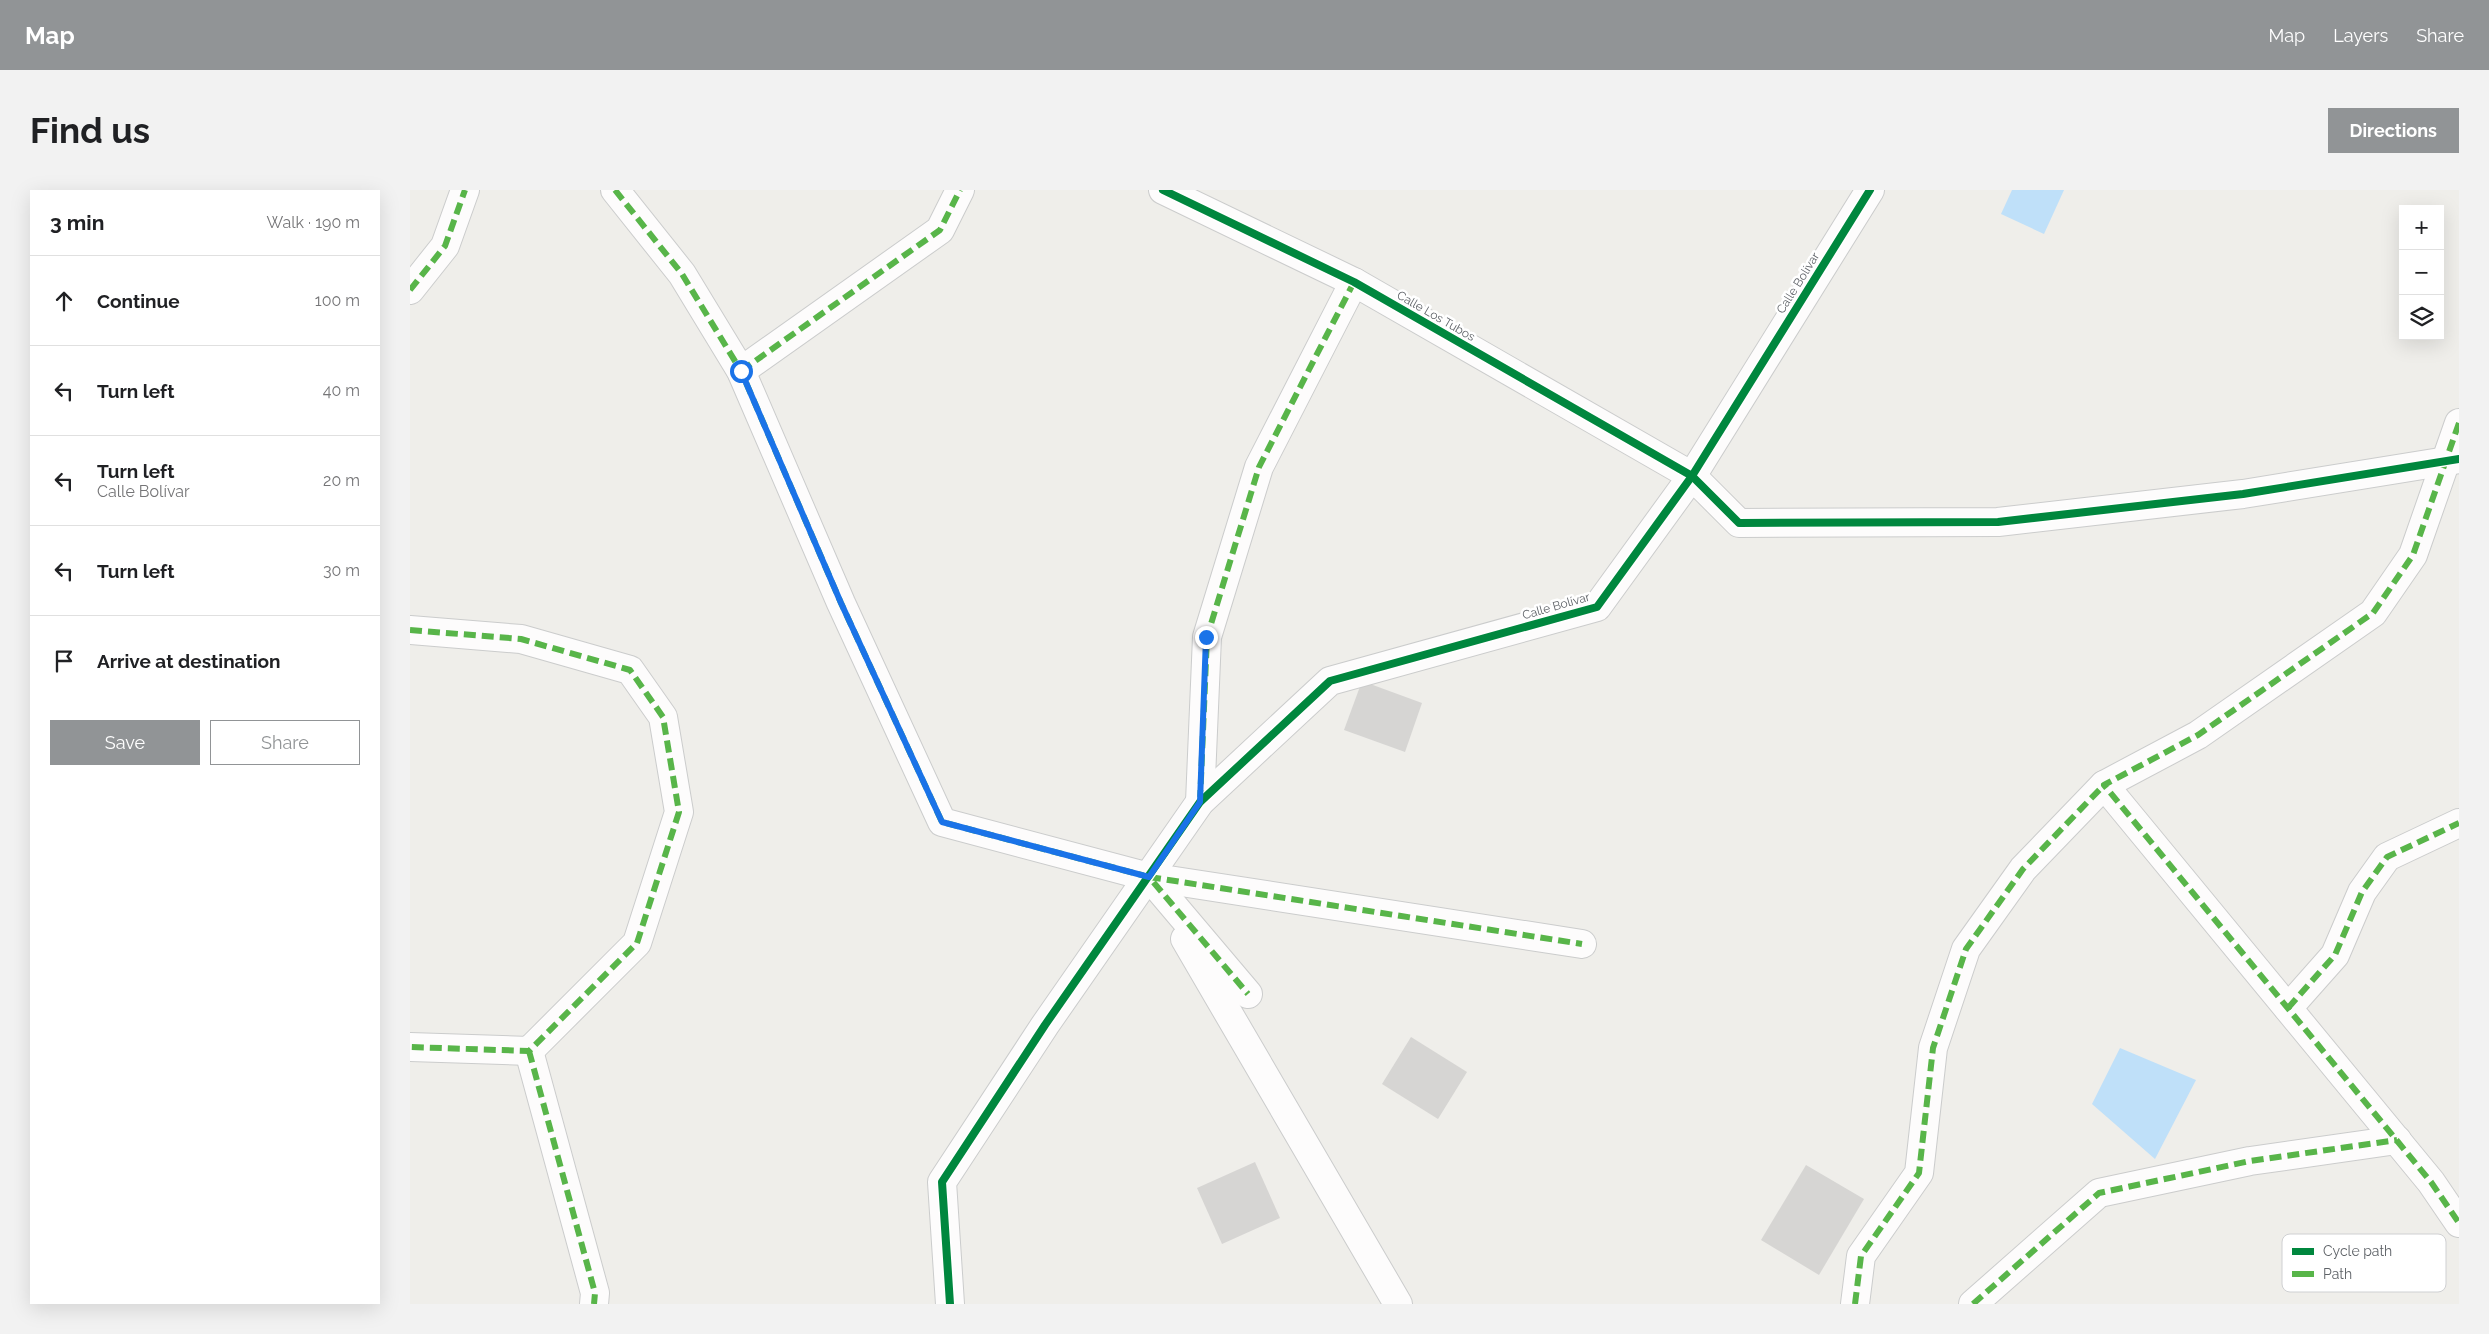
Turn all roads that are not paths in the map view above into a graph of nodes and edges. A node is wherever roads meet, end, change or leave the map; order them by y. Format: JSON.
{"nodes":[{"id":1,"x":466,"y":190,"type":"edge"},
{"id":2,"x":615,"y":190,"type":"edge"},
{"id":3,"x":960,"y":190,"type":"edge"},
{"id":4,"x":1163,"y":190,"type":"edge"},
{"id":5,"x":1870,"y":190,"type":"edge"},
{"id":6,"x":1354,"y":282,"type":"junction"},
{"id":7,"x":410,"y":290,"type":"edge"},
{"id":8,"x":741,"y":371,"type":"junction"},
{"id":9,"x":2459,"y":423,"type":"edge"},
{"id":10,"x":2452,"y":460,"type":"edge"},
{"id":11,"x":1692,"y":476,"type":"junction"},
{"id":12,"x":410,"y":630,"type":"edge"},
{"id":13,"x":2104,"y":786,"type":"junction"},
{"id":14,"x":1200,"y":802,"type":"junction"},
{"id":15,"x":2459,"y":824,"type":"edge"},
{"id":16,"x":1149,"y":877,"type":"junction"},
{"id":17,"x":1582,"y":944,"type":"dead end"},
{"id":18,"x":1248,"y":994,"type":"dead end"},
{"id":19,"x":2288,"y":1008,"type":"junction"},
{"id":20,"x":410,"y":1047,"type":"edge"},
{"id":21,"x":529,"y":1051,"type":"junction"},
{"id":22,"x":2397,"y":1140,"type":"junction"},
{"id":23,"x":2457,"y":1213,"type":"edge"},
{"id":24,"x":594,"y":1304,"type":"edge"},
{"id":25,"x":950,"y":1304,"type":"edge"},
{"id":26,"x":1398,"y":1304,"type":"edge"},
{"id":27,"x":1856,"y":1304,"type":"edge"},
{"id":28,"x":1973,"y":1304,"type":"edge"}],
"edges":[{"from":1,"to":7,"type":"street"},
{"from":2,"to":8,"type":"street"},
{"from":3,"to":8,"type":"street"},
{"from":4,"to":6,"type":"street","name":"Calle Los Tubos"},
{"from":5,"to":11,"type":"street","name":"Calle Bolívar"},
{"from":6,"to":11,"type":"street","name":"Calle Los Tubos"},
{"from":6,"to":14,"type":"street"},
{"from":8,"to":16,"type":"street"},
{"from":9,"to":10,"type":"street"},
{"from":10,"to":11,"type":"street","name":"Calle Los Tubos"},
{"from":10,"to":13,"type":"street"},
{"from":11,"to":14,"type":"street","name":"Calle Bolívar"},
{"from":12,"to":21,"type":"street"},
{"from":13,"to":19,"type":"street"},
{"from":13,"to":27,"type":"street"},
{"from":14,"to":16,"type":"street","name":"Calle Bolívar"},
{"from":15,"to":19,"type":"street"},
{"from":16,"to":17,"type":"street"},
{"from":16,"to":18,"type":"street"},
{"from":16,"to":25,"type":"street","name":"Calle Bolívar"},
{"from":16,"to":26,"type":"street"},
{"from":19,"to":22,"type":"street"},
{"from":20,"to":21,"type":"street"},
{"from":21,"to":24,"type":"street"},
{"from":22,"to":23,"type":"street"},
{"from":22,"to":28,"type":"street"}]}
